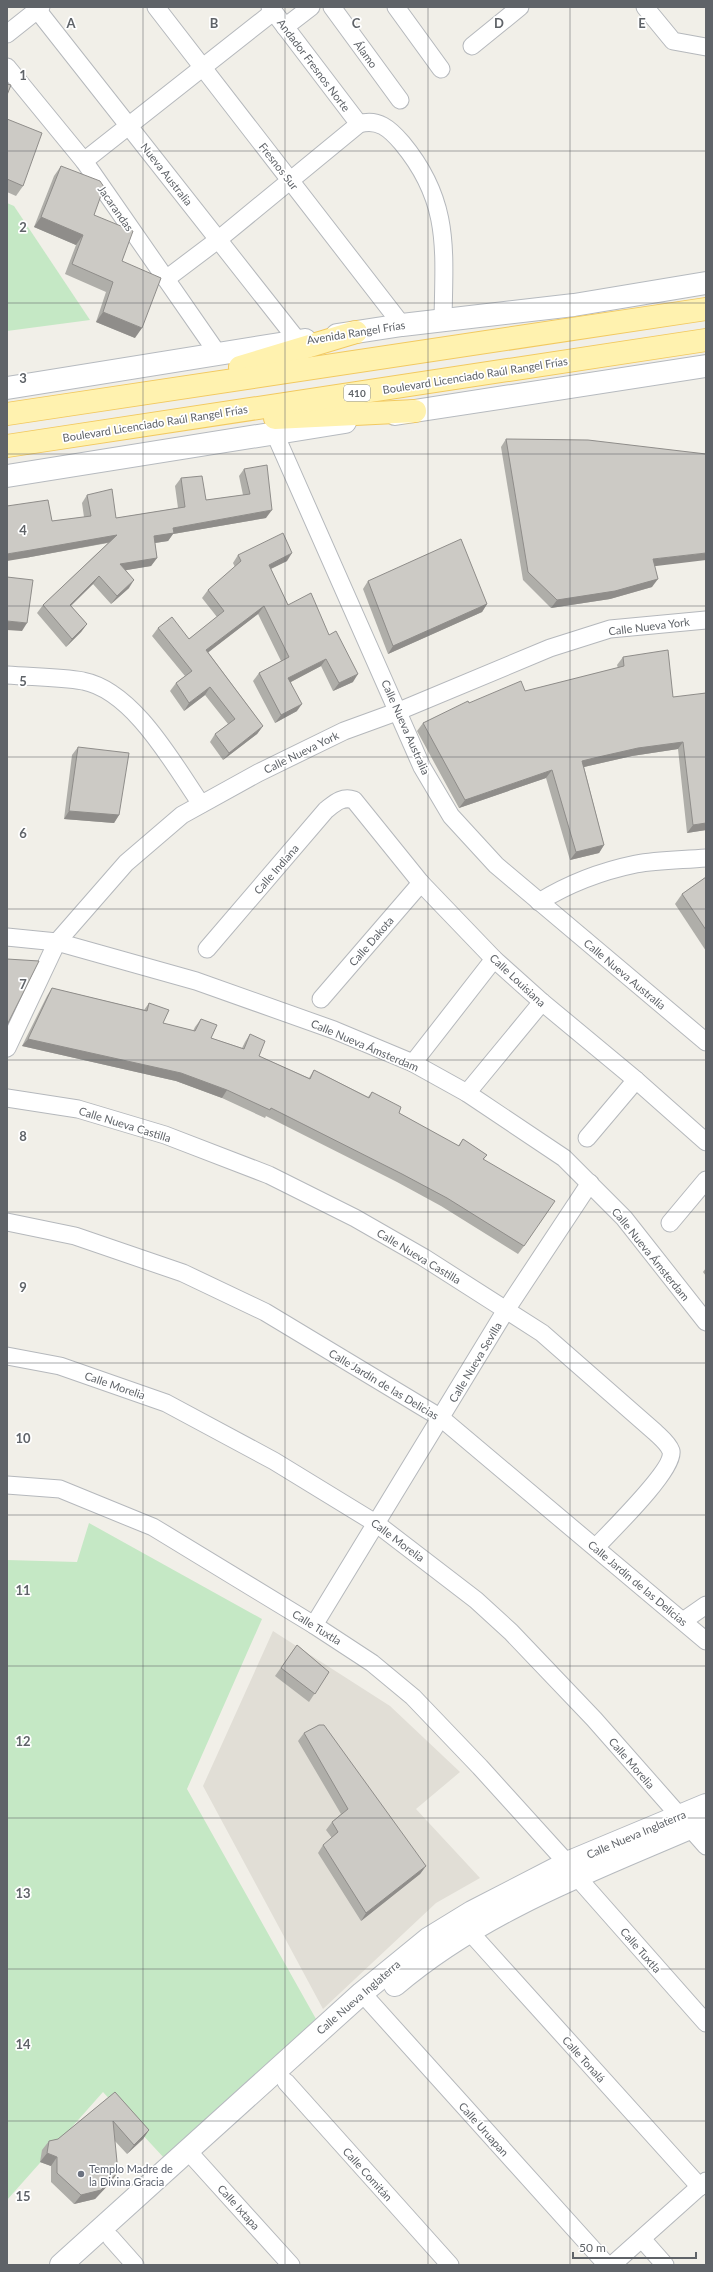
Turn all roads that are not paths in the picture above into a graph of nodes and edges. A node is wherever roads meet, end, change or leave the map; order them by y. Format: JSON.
{"nodes":[{"id":1,"x":156,"y":7,"type":"edge"},
{"id":2,"x":311,"y":7,"type":"edge"},
{"id":3,"x":332,"y":7,"type":"edge"},
{"id":4,"x":396,"y":7,"type":"edge"},
{"id":5,"x":520,"y":7,"type":"edge"},
{"id":6,"x":645,"y":7,"type":"edge"},
{"id":7,"x":38,"y":8,"type":"edge"},
{"id":8,"x":272,"y":9,"type":"edge"},
{"id":9,"x":285,"y":27,"type":"junction"},
{"id":10,"x":7,"y":34,"type":"edge"},
{"id":11,"x":472,"y":46,"type":"dead end"},
{"id":12,"x":706,"y":47,"type":"edge"},
{"id":13,"x":7,"y":67,"type":"edge"},
{"id":14,"x":203,"y":67,"type":"junction"},
{"id":15,"x":441,"y":69,"type":"dead end"},
{"id":16,"x":400,"y":100,"type":"dead end"},
{"id":17,"x":359,"y":124,"type":"junction"},
{"id":18,"x":129,"y":126,"type":"junction"},
{"id":19,"x":84,"y":161,"type":"junction"},
{"id":20,"x":290,"y":181,"type":"junction"},
{"id":21,"x":219,"y":239,"type":"junction"},
{"id":22,"x":166,"y":279,"type":"junction"},
{"id":23,"x":706,"y":283,"type":"edge"},
{"id":24,"x":706,"y":309,"type":"edge"},
{"id":25,"x":443,"y":321,"type":"junction"},
{"id":26,"x":402,"y":325,"type":"junction"},
{"id":27,"x":356,"y":332,"type":"junction"},
{"id":28,"x":706,"y":340,"type":"edge"},
{"id":29,"x":298,"y":341,"type":"junction"},
{"id":30,"x":218,"y":354,"type":"junction"},
{"id":31,"x":706,"y":366,"type":"edge"},
{"id":32,"x":7,"y":388,"type":"edge"},
{"id":33,"x":169,"y":390,"type":"junction"},
{"id":34,"x":415,"y":411,"type":"junction"},
{"id":35,"x":7,"y":414,"type":"edge"},
{"id":36,"x":158,"y":423,"type":"junction"},
{"id":37,"x":275,"y":434,"type":"junction"},
{"id":38,"x":7,"y":446,"type":"edge"},
{"id":39,"x":7,"y":476,"type":"edge"},
{"id":40,"x":706,"y":620,"type":"edge"},
{"id":41,"x":7,"y":675,"type":"edge"},
{"id":42,"x":399,"y":711,"type":"junction"},
{"id":43,"x":350,"y":799,"type":"joint"},
{"id":44,"x":201,"y":804,"type":"junction"},
{"id":45,"x":706,"y":858,"type":"edge"},
{"id":46,"x":421,"y":883,"type":"junction"},
{"id":47,"x":539,"y":902,"type":"junction"},
{"id":48,"x":7,"y":937,"type":"edge"},
{"id":49,"x":58,"y":942,"type":"junction"},
{"id":50,"x":207,"y":949,"type":"dead end"},
{"id":51,"x":494,"y":958,"type":"junction"},
{"id":52,"x":321,"y":999,"type":"dead end"},
{"id":53,"x":542,"y":1002,"type":"junction"},
{"id":54,"x":706,"y":1042,"type":"edge"},
{"id":55,"x":7,"y":1048,"type":"edge"},
{"id":56,"x":413,"y":1063,"type":"junction"},
{"id":57,"x":636,"y":1080,"type":"junction"},
{"id":58,"x":467,"y":1094,"type":"junction"},
{"id":59,"x":7,"y":1098,"type":"edge"},
{"id":60,"x":587,"y":1138,"type":"dead end"},
{"id":61,"x":706,"y":1142,"type":"edge"},
{"id":62,"x":706,"y":1180,"type":"edge"},
{"id":63,"x":590,"y":1183,"type":"junction"},
{"id":64,"x":7,"y":1222,"type":"edge"},
{"id":65,"x":670,"y":1223,"type":"dead end"},
{"id":66,"x":506,"y":1310,"type":"junction"},
{"id":67,"x":706,"y":1322,"type":"edge"},
{"id":68,"x":7,"y":1356,"type":"edge"},
{"id":69,"x":441,"y":1418,"type":"junction"},
{"id":70,"x":7,"y":1485,"type":"edge"},
{"id":71,"x":377,"y":1524,"type":"junction"},
{"id":72,"x":596,"y":1547,"type":"junction"},
{"id":73,"x":706,"y":1605,"type":"edge"},
{"id":74,"x":683,"y":1621,"type":"junction"},
{"id":75,"x":314,"y":1625,"type":"junction"},
{"id":76,"x":706,"y":1641,"type":"edge"},
{"id":77,"x":706,"y":1805,"type":"edge"},
{"id":78,"x":691,"y":1822,"type":"edge"},
{"id":79,"x":706,"y":1846,"type":"edge"},
{"id":80,"x":572,"y":1870,"type":"junction"},
{"id":81,"x":468,"y":1931,"type":"junction"},
{"id":82,"x":367,"y":1998,"type":"junction"},
{"id":83,"x":706,"y":2023,"type":"edge"},
{"id":84,"x":286,"y":2082,"type":"junction"},
{"id":85,"x":192,"y":2156,"type":"junction"},
{"id":86,"x":703,"y":2184,"type":"edge"},
{"id":87,"x":111,"y":2238,"type":"junction"},
{"id":88,"x":642,"y":2239,"type":"junction"},
{"id":89,"x":61,"y":2265,"type":"edge"},
{"id":90,"x":80,"y":2265,"type":"edge"},
{"id":91,"x":135,"y":2265,"type":"edge"},
{"id":92,"x":291,"y":2265,"type":"edge"},
{"id":93,"x":450,"y":2265,"type":"edge"},
{"id":94,"x":607,"y":2265,"type":"edge"},
{"id":95,"x":612,"y":2265,"type":"edge"},
{"id":96,"x":665,"y":2265,"type":"edge"}],
"edges":[{"from":1,"to":14,"type":"street","name":"Fresnos Sur"},
{"from":2,"to":9,"type":"street"},
{"from":3,"to":16,"type":"street","name":"Álamo"},
{"from":4,"to":15,"type":"street"},
{"from":5,"to":11,"type":"street"},
{"from":6,"to":12,"type":"street"},
{"from":7,"to":10,"type":"street"},
{"from":7,"to":18,"type":"street","name":"Nueva Australia"},
{"from":8,"to":9,"type":"street","name":"Andador Fresnos Norte"},
{"from":8,"to":14,"type":"street"},
{"from":9,"to":17,"type":"street","name":"Andador Fresnos Norte"},
{"from":13,"to":19,"type":"street","name":"Jacarandas"},
{"from":14,"to":18,"type":"street"},
{"from":14,"to":20,"type":"street","name":"Fresnos Sur"},
{"from":17,"to":20,"type":"street"},
{"from":17,"to":25,"type":"street"},
{"from":18,"to":19,"type":"street"},
{"from":18,"to":21,"type":"street","name":"Nueva Australia"},
{"from":19,"to":22,"type":"street","name":"Jacarandas"},
{"from":20,"to":21,"type":"street"},
{"from":20,"to":26,"type":"street","name":"Fresnos Sur"},
{"from":21,"to":22,"type":"street"},
{"from":21,"to":29,"type":"street","name":"Nueva Australia"},
{"from":22,"to":30,"type":"street","name":"Jacarandas"},
{"from":23,"to":25,"type":"street","name":"Avenida Rangel Frías"},
{"from":24,"to":33,"type":"main road"},
{"from":25,"to":26,"type":"street","name":"Avenida Rangel Frías"},
{"from":26,"to":27,"type":"street","name":"Avenida Rangel Frías"},
{"from":27,"to":29,"type":"street","name":"Avenida Rangel Frías"},
{"from":27,"to":33,"type":"main road"},
{"from":28,"to":36,"type":"main road","name":"Boulevard Licenciado Raúl Rangel Frías","number":"410"},
{"from":29,"to":30,"type":"street","name":"Avenida Rangel Frías"},
{"from":30,"to":32,"type":"street","name":"Avenida Rangel Frías"},
{"from":31,"to":34,"type":"street"},
{"from":33,"to":35,"type":"main road"},
{"from":34,"to":36,"type":"main road"},
{"from":34,"to":37,"type":"street"},
{"from":36,"to":38,"type":"main road","name":"Boulevard Licenciado Raúl Rangel Frías","number":"410"},
{"from":37,"to":39,"type":"street"},
{"from":37,"to":42,"type":"street","name":"Calle Nueva Australia"},
{"from":40,"to":42,"type":"street","name":"Calle Nueva York"},
{"from":41,"to":44,"type":"street"},
{"from":42,"to":44,"type":"street","name":"Calle Nueva York"},
{"from":42,"to":47,"type":"street","name":"Calle Nueva Australia"},
{"from":43,"to":46,"type":"street","name":"Calle Louisiana"},
{"from":43,"to":50,"type":"street","name":"Calle Indiana"},
{"from":44,"to":49,"type":"street","name":"Calle Nueva York"},
{"from":45,"to":47,"type":"street"},
{"from":46,"to":51,"type":"street","name":"Calle Louisiana"},
{"from":46,"to":52,"type":"street","name":"Calle Dakota"},
{"from":47,"to":54,"type":"street","name":"Calle Nueva Australia"},
{"from":48,"to":49,"type":"street","name":"Calle Nueva Ámsterdam"},
{"from":49,"to":55,"type":"street","name":"Calle Nueva York"},
{"from":49,"to":56,"type":"street","name":"Calle Nueva Ámsterdam"},
{"from":51,"to":53,"type":"street","name":"Calle Louisiana"},
{"from":51,"to":56,"type":"street"},
{"from":53,"to":57,"type":"street","name":"Calle Louisiana"},
{"from":53,"to":58,"type":"street"},
{"from":56,"to":58,"type":"street","name":"Calle Nueva Ámsterdam"},
{"from":57,"to":60,"type":"street"},
{"from":57,"to":61,"type":"street","name":"Calle Louisiana"},
{"from":58,"to":63,"type":"street","name":"Calle Nueva Ámsterdam"},
{"from":59,"to":66,"type":"street","name":"Calle Nueva Castilla"},
{"from":62,"to":65,"type":"street"},
{"from":63,"to":66,"type":"street","name":"Calle Nueva Sevilla"},
{"from":63,"to":67,"type":"street","name":"Calle Nueva Ámsterdam"},
{"from":64,"to":69,"type":"street","name":"Calle Jardín de las Delicias"},
{"from":66,"to":69,"type":"street","name":"Calle Nueva Sevilla"},
{"from":66,"to":72,"type":"street","name":"Calle Nueva Castilla"},
{"from":68,"to":71,"type":"street","name":"Calle Morelia"},
{"from":69,"to":71,"type":"street","name":"Calle Nueva Sevilla"},
{"from":69,"to":72,"type":"street","name":"Calle Jardín de las Delicias"},
{"from":70,"to":75,"type":"street","name":"Calle Tuxtla"},
{"from":71,"to":75,"type":"street","name":"Calle Nueva Sevilla"},
{"from":71,"to":78,"type":"street","name":"Calle Morelia"},
{"from":72,"to":74,"type":"street","name":"Calle Jardín de las Delicias"},
{"from":73,"to":74,"type":"street"},
{"from":74,"to":76,"type":"street","name":"Calle Jardín de las Delicias"},
{"from":75,"to":80,"type":"street","name":"Calle Tuxtla"},
{"from":77,"to":78,"type":"street","name":"Calle Nueva Inglaterra"},
{"from":78,"to":79,"type":"street","name":"Calle Morelia"},
{"from":78,"to":80,"type":"street","name":"Calle Nueva Inglaterra"},
{"from":80,"to":81,"type":"street","name":"Calle Nueva Inglaterra"},
{"from":80,"to":82,"type":"street","name":"Calle Nueva Inglaterra"},
{"from":80,"to":83,"type":"street","name":"Calle Tuxtla"},
{"from":81,"to":82,"type":"street","name":"Calle Nueva Inglaterra"},
{"from":81,"to":86,"type":"street","name":"Calle Tonalá"},
{"from":82,"to":84,"type":"street","name":"Calle Nueva Inglaterra"},
{"from":82,"to":85,"type":"street","name":"Calle Nueva Inglaterra"},
{"from":82,"to":94,"type":"street","name":"Calle Uruapan"},
{"from":84,"to":85,"type":"street","name":"Calle Nueva Inglaterra"},
{"from":84,"to":93,"type":"street","name":"Calle Comitán"},
{"from":85,"to":87,"type":"street","name":"Calle Nueva Inglaterra"},
{"from":85,"to":89,"type":"street","name":"Calle Nueva Inglaterra"},
{"from":85,"to":92,"type":"street","name":"Calle Ixtapa"},
{"from":86,"to":88,"type":"street"},
{"from":87,"to":90,"type":"street","name":"Calle Nueva Inglaterra"},
{"from":87,"to":91,"type":"street"},
{"from":88,"to":95,"type":"street"},
{"from":88,"to":96,"type":"street"}]}
